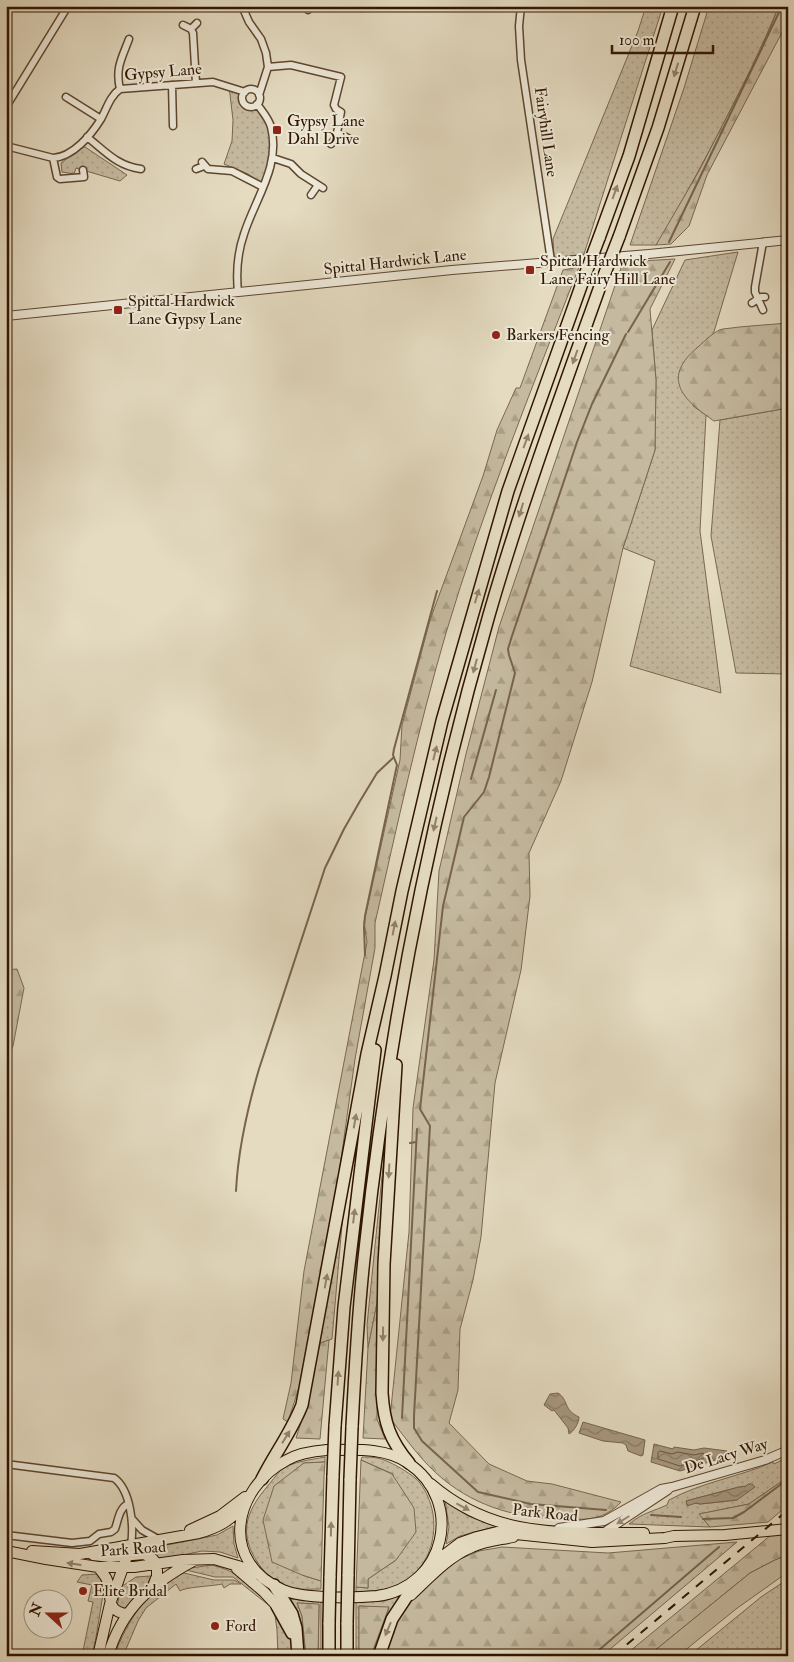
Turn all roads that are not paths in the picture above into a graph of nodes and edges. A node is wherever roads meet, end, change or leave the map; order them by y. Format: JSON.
{"nodes":[{"id":1,"x":68,"y":6,"type":"edge"},
{"id":2,"x":242,"y":6,"type":"edge"},
{"id":3,"x":521,"y":6,"type":"edge"},
{"id":4,"x":673,"y":6,"type":"edge"},
{"id":5,"x":695,"y":6,"type":"edge"},
{"id":6,"x":197,"y":23,"type":"dead end"},
{"id":7,"x":183,"y":25,"type":"dead end"},
{"id":8,"x":191,"y":29,"type":"junction"},
{"id":9,"x":129,"y":39,"type":"dead end"},
{"id":10,"x":268,"y":67,"type":"junction"},
{"id":11,"x":196,"y":83,"type":"junction"},
{"id":12,"x":172,"y":85,"type":"junction"},
{"id":13,"x":120,"y":88,"type":"junction"},
{"id":14,"x":257,"y":93,"type":"junction"},
{"id":15,"x":244,"y":95,"type":"junction"},
{"id":16,"x":66,"y":97,"type":"dead end"},
{"id":17,"x":257,"y":104,"type":"junction"},
{"id":18,"x":6,"y":107,"type":"edge"},
{"id":19,"x":101,"y":119,"type":"junction"},
{"id":20,"x":173,"y":126,"type":"dead end"},
{"id":21,"x":338,"y":133,"type":"junction"},
{"id":22,"x":88,"y":137,"type":"junction"},
{"id":23,"x":348,"y":138,"type":"dead end"},
{"id":24,"x":331,"y":144,"type":"dead end"},
{"id":25,"x":6,"y":146,"type":"edge"},
{"id":26,"x":53,"y":158,"type":"junction"},
{"id":27,"x":273,"y":158,"type":"junction"},
{"id":28,"x":141,"y":169,"type":"dead end"},
{"id":29,"x":196,"y":169,"type":"dead end"},
{"id":30,"x":83,"y":170,"type":"dead end"},
{"id":31,"x":263,"y":187,"type":"junction"},
{"id":32,"x":312,"y":195,"type":"dead end"},
{"id":33,"x":788,"y":240,"type":"edge"},
{"id":34,"x":763,"y":242,"type":"junction"},
{"id":35,"x":551,"y":262,"type":"junction"},
{"id":36,"x":238,"y":292,"type":"junction"},
{"id":37,"x":765,"y":297,"type":"dead end"},
{"id":38,"x":758,"y":298,"type":"junction"},
{"id":39,"x":752,"y":303,"type":"dead end"},
{"id":40,"x":763,"y":310,"type":"dead end"},
{"id":41,"x":6,"y":316,"type":"edge"},
{"id":42,"x":385,"y":976,"type":"junction"},
{"id":43,"x":402,"y":983,"type":"junction"},
{"id":44,"x":788,"y":1450,"type":"edge"},
{"id":45,"x":409,"y":1463,"type":"junction"},
{"id":46,"x":6,"y":1464,"type":"edge"},
{"id":47,"x":424,"y":1478,"type":"junction"},
{"id":48,"x":262,"y":1479,"type":"junction"},
{"id":49,"x":672,"y":1488,"type":"junction"},
{"id":50,"x":253,"y":1491,"type":"junction"},
{"id":51,"x":128,"y":1504,"type":"junction"},
{"id":52,"x":244,"y":1504,"type":"junction"},
{"id":53,"x":132,"y":1519,"type":"junction"},
{"id":54,"x":788,"y":1529,"type":"edge"},
{"id":55,"x":542,"y":1531,"type":"junction"},
{"id":56,"x":525,"y":1533,"type":"junction"},
{"id":57,"x":603,"y":1533,"type":"junction"},
{"id":58,"x":6,"y":1535,"type":"edge"},
{"id":59,"x":180,"y":1535,"type":"junction"},
{"id":60,"x":674,"y":1536,"type":"junction"},
{"id":61,"x":158,"y":1539,"type":"junction"},
{"id":62,"x":592,"y":1542,"type":"junction"},
{"id":63,"x":131,"y":1545,"type":"junction"},
{"id":64,"x":6,"y":1550,"type":"edge"},
{"id":65,"x":80,"y":1554,"type":"junction"},
{"id":66,"x":127,"y":1556,"type":"junction"},
{"id":67,"x":194,"y":1560,"type":"junction"},
{"id":68,"x":228,"y":1562,"type":"junction"},
{"id":69,"x":157,"y":1565,"type":"junction"},
{"id":70,"x":430,"y":1566,"type":"junction"},
{"id":71,"x":98,"y":1567,"type":"junction"},
{"id":72,"x":122,"y":1567,"type":"junction"},
{"id":73,"x":261,"y":1576,"type":"junction"},
{"id":74,"x":419,"y":1578,"type":"junction"},
{"id":75,"x":153,"y":1586,"type":"junction"},
{"id":76,"x":274,"y":1586,"type":"junction"},
{"id":77,"x":402,"y":1603,"type":"junction"},
{"id":78,"x":110,"y":1604,"type":"junction"},
{"id":79,"x":277,"y":1606,"type":"joint"},
{"id":80,"x":127,"y":1614,"type":"junction"},
{"id":81,"x":298,"y":1652,"type":"edge"},
{"id":82,"x":98,"y":1656,"type":"edge"},
{"id":83,"x":108,"y":1656,"type":"edge"},
{"id":84,"x":329,"y":1656,"type":"edge"},
{"id":85,"x":347,"y":1656,"type":"edge"},
{"id":86,"x":379,"y":1656,"type":"edge"}],
"edges":[{"from":1,"to":18,"type":"street"},
{"from":2,"to":10,"type":"street"},
{"from":3,"to":35,"type":"street","name":"Fairyhill Lane"},
{"from":42,"to":4,"type":"highway","one_way":true,"bridge":true},
{"from":5,"to":43,"type":"highway","one_way":true,"bridge":true},
{"from":6,"to":8,"type":"street"},
{"from":7,"to":8,"type":"street"},
{"from":8,"to":11,"type":"street"},
{"from":9,"to":13,"type":"street"},
{"from":10,"to":14,"type":"street"},
{"from":10,"to":21,"type":"street"},
{"from":11,"to":12,"type":"street","name":"Gypsy Lane"},
{"from":11,"to":15,"type":"street","name":"Gypsy Lane"},
{"from":12,"to":13,"type":"street","name":"Gypsy Lane"},
{"from":12,"to":20,"type":"street"},
{"from":13,"to":19,"type":"street","name":"Gypsy Lane"},
{"from":14,"to":15,"type":"street"},
{"from":14,"to":17,"type":"street"},
{"from":15,"to":17,"type":"street"},
{"from":16,"to":19,"type":"street"},
{"from":17,"to":27,"type":"street"},
{"from":19,"to":22,"type":"street","name":"Gypsy Lane"},
{"from":21,"to":23,"type":"street"},
{"from":21,"to":24,"type":"street"},
{"from":22,"to":26,"type":"street","name":"Gypsy Lane"},
{"from":22,"to":28,"type":"street"},
{"from":25,"to":26,"type":"street"},
{"from":26,"to":30,"type":"street"},
{"from":27,"to":31,"type":"street"},
{"from":27,"to":32,"type":"street"},
{"from":29,"to":31,"type":"street"},
{"from":31,"to":36,"type":"street"},
{"from":33,"to":34,"type":"street","name":"Spittal Hardwick Lane"},
{"from":34,"to":35,"type":"street","name":"Spittal Hardwick Lane"},
{"from":34,"to":38,"type":"street"},
{"from":35,"to":36,"type":"street","name":"Spittal Hardwick Lane"},
{"from":36,"to":41,"type":"street","name":"Spittal Hardwick Lane"},
{"from":37,"to":38,"type":"street"},
{"from":38,"to":39,"type":"street"},
{"from":38,"to":40,"type":"street"},
{"from":48,"to":42,"type":"highway","one_way":true},
{"from":84,"to":42,"type":"highway","one_way":true,"bridge":true},
{"from":43,"to":45,"type":"highway","one_way":true},
{"from":43,"to":85,"type":"highway","bridge":true},
{"from":44,"to":49,"type":"street","name":"De Lacy Way"},
{"from":45,"to":47,"type":"main road"},
{"from":45,"to":48,"type":"main road"},
{"from":46,"to":51,"type":"street"},
{"from":47,"to":56,"type":"main road","name":"Park Road","one_way":true},
{"from":47,"to":70,"type":"main road"},
{"from":48,"to":50,"type":"main road"},
{"from":49,"to":55,"type":"street","name":"De Lacy Way"},
{"from":49,"to":57,"type":"street","name":"De Lacy Way","one_way":true},
{"from":50,"to":52,"type":"main road"},
{"from":50,"to":59,"type":"main road"},
{"from":51,"to":53,"type":"street"},
{"from":51,"to":58,"type":"street","name":"Park Road"},
{"from":52,"to":59,"type":"main road","name":"Park Road"},
{"from":52,"to":73,"type":"main road"},
{"from":53,"to":61,"type":"street"},
{"from":53,"to":63,"type":"street"},
{"from":54,"to":60,"type":"main road","name":"Park Road"},
{"from":55,"to":56,"type":"main road","name":"Park Road"},
{"from":55,"to":57,"type":"main road","name":"Park Road"},
{"from":56,"to":62,"type":"main road","name":"Park Road"},
{"from":56,"to":70,"type":"main road","name":"Park Road"},
{"from":56,"to":77,"type":"main road"},
{"from":57,"to":60,"type":"main road","name":"Park Road"},
{"from":57,"to":62,"type":"street","name":"De Lacy Way"},
{"from":59,"to":61,"type":"main road","name":"Park Road"},
{"from":60,"to":62,"type":"main road","name":"Park Road"},
{"from":61,"to":63,"type":"main road","name":"Park Road"},
{"from":63,"to":65,"type":"main road","name":"Park Road"},
{"from":63,"to":66,"type":"main road"},
{"from":64,"to":65,"type":"main road","name":"Park Road"},
{"from":71,"to":64,"type":"main road","name":"Park Road","one_way":true},
{"from":65,"to":66,"type":"main road"},
{"from":66,"to":69,"type":"main road"},
{"from":66,"to":72,"type":"main road"},
{"from":67,"to":68,"type":"main road","name":"Park Road"},
{"from":67,"to":69,"type":"main road","name":"Park Road"},
{"from":67,"to":75,"type":"main road"},
{"from":68,"to":73,"type":"main road","name":"Park Road"},
{"from":68,"to":79,"type":"main road"},
{"from":69,"to":72,"type":"main road","name":"Park Road"},
{"from":69,"to":75,"type":"main road"},
{"from":70,"to":74,"type":"main road"},
{"from":71,"to":72,"type":"main road","name":"Park Road"},
{"from":71,"to":78,"type":"main road"},
{"from":72,"to":78,"type":"main road"},
{"from":73,"to":76,"type":"main road"},
{"from":74,"to":76,"type":"main road"},
{"from":74,"to":77,"type":"highway"},
{"from":75,"to":80,"type":"main road"},
{"from":76,"to":81,"type":"highway"},
{"from":77,"to":86,"type":"highway","one_way":true},
{"from":78,"to":80,"type":"main road"},
{"from":78,"to":82,"type":"main road"},
{"from":79,"to":81,"type":"highway"},
{"from":80,"to":83,"type":"main road"}]}
